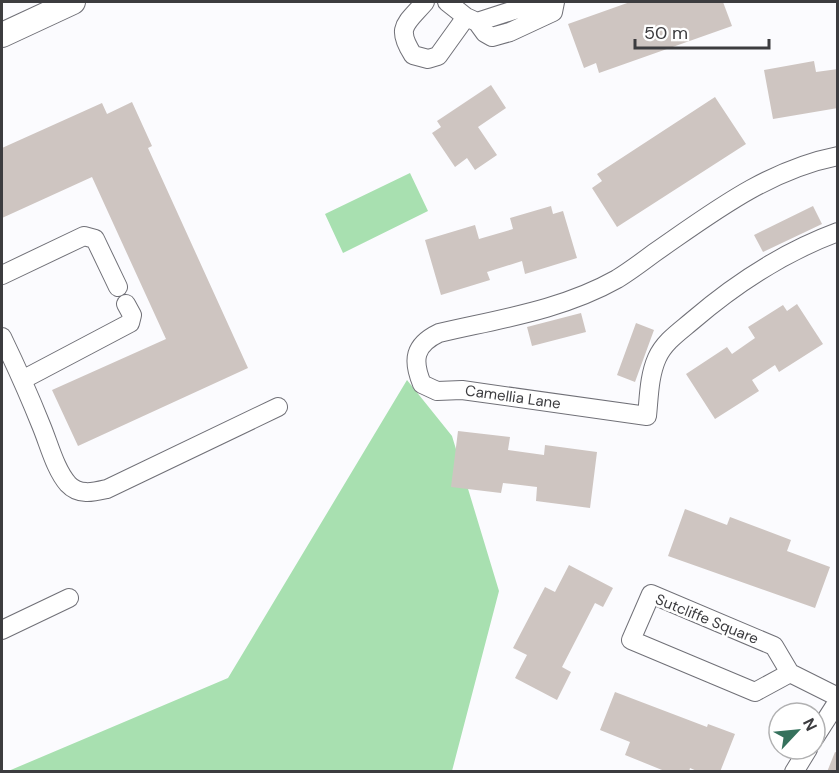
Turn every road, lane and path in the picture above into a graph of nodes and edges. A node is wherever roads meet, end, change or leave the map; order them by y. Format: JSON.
{"nodes":[{"id":1,"x":73,"y":2,"type":"edge"},
{"id":2,"x":425,"y":2,"type":"edge"},
{"id":3,"x":447,"y":2,"type":"edge"},
{"id":4,"x":539,"y":2,"type":"edge"},
{"id":5,"x":555,"y":2,"type":"edge"},
{"id":6,"x":514,"y":14,"type":"edge"},
{"id":7,"x":471,"y":20,"type":"junction"},
{"id":8,"x":2,"y":35,"type":"edge"},
{"id":9,"x":837,"y":156,"type":"edge"},
{"id":10,"x":837,"y":232,"type":"edge"},
{"id":11,"x":2,"y":275,"type":"edge"},
{"id":12,"x":118,"y":287,"type":"dead end"},
{"id":13,"x":126,"y":304,"type":"dead end"},
{"id":14,"x":2,"y":336,"type":"edge"},
{"id":15,"x":22,"y":380,"type":"junction"},
{"id":16,"x":278,"y":407,"type":"dead end"},
{"id":17,"x":69,"y":598,"type":"dead end"},
{"id":18,"x":2,"y":630,"type":"edge"},
{"id":19,"x":790,"y":673,"type":"junction"},
{"id":20,"x":837,"y":699,"type":"edge"},
{"id":21,"x":827,"y":717,"type":"edge"}],
"edges":[{"from":1,"to":8,"type":"main road"},
{"from":2,"to":7,"type":"street"},
{"from":3,"to":7,"type":"street"},
{"from":4,"to":6,"type":"street"},
{"from":5,"to":6,"type":"street"},
{"from":6,"to":7,"type":"street"},
{"from":9,"to":10,"type":"street","name":"Camellia Lane"},
{"from":11,"to":12,"type":"street"},
{"from":13,"to":15,"type":"street"},
{"from":14,"to":15,"type":"street"},
{"from":15,"to":16,"type":"street"},
{"from":17,"to":18,"type":"street"},
{"from":19,"to":19,"type":"street","name":"Sutcliffe Square"},
{"from":19,"to":20,"type":"street"},
{"from":20,"to":21,"type":"street"}]}
